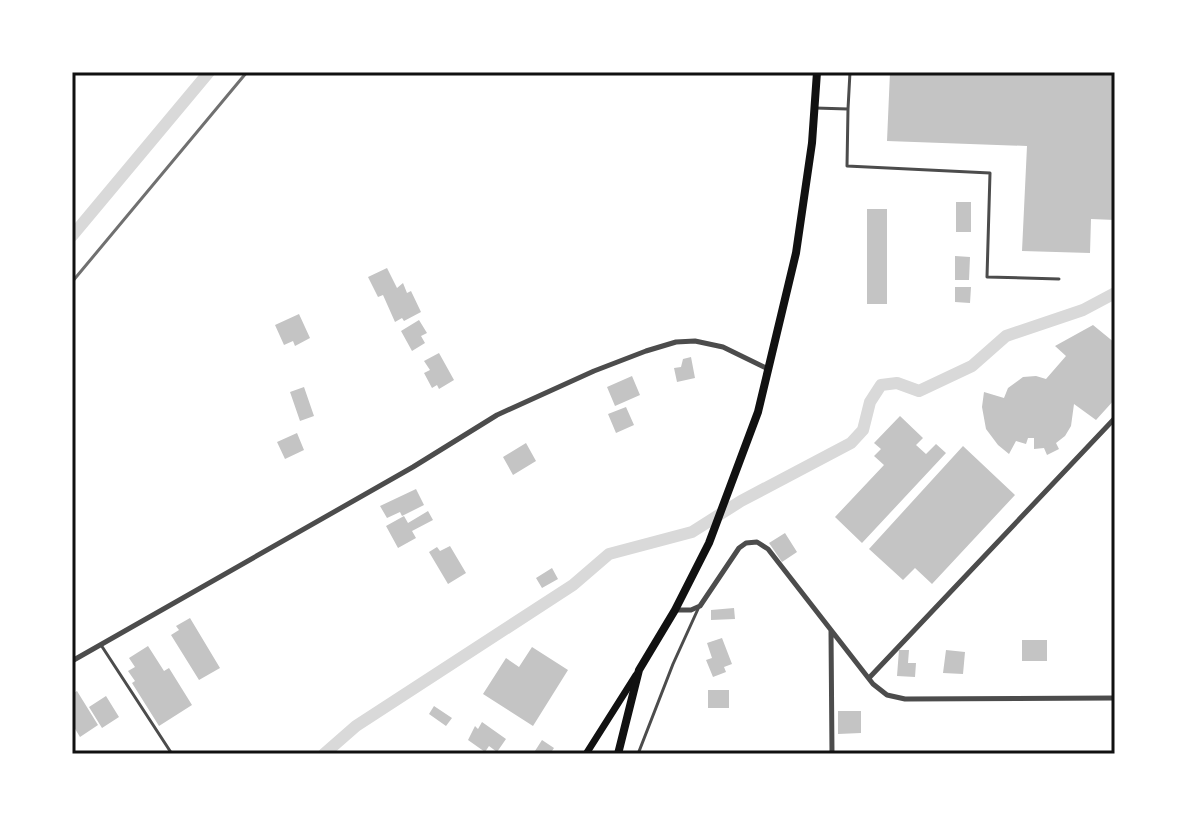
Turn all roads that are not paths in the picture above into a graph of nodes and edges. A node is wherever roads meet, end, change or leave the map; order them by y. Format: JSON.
{"nodes":[{"id":1,"x":817,"y":72,"type":"edge"},
{"id":2,"x":850,"y":72,"type":"edge"},
{"id":3,"x":815,"y":108,"type":"junction"},
{"id":4,"x":848,"y":109,"type":"junction"},
{"id":5,"x":1059,"y":279,"type":"dead end"},
{"id":6,"x":769,"y":369,"type":"junction"},
{"id":7,"x":1115,"y":418,"type":"edge"},
{"id":8,"x":700,"y":606,"type":"junction"},
{"id":9,"x":675,"y":610,"type":"junction"},
{"id":10,"x":831,"y":630,"type":"junction"},
{"id":11,"x":101,"y":645,"type":"junction"},
{"id":12,"x":72,"y":661,"type":"edge"},
{"id":13,"x":639,"y":670,"type":"junction"},
{"id":14,"x":869,"y":678,"type":"junction"},
{"id":15,"x":1115,"y":698,"type":"edge"},
{"id":16,"x":172,"y":754,"type":"edge"},
{"id":17,"x":586,"y":754,"type":"edge"},
{"id":18,"x":618,"y":754,"type":"edge"},
{"id":19,"x":638,"y":754,"type":"edge"},
{"id":20,"x":832,"y":754,"type":"edge"}],
"edges":[{"from":1,"to":3,"type":"main road"},
{"from":2,"to":4,"type":"lane"},
{"from":3,"to":4,"type":"lane"},
{"from":3,"to":6,"type":"main road"},
{"from":4,"to":5,"type":"lane"},
{"from":6,"to":9,"type":"main road"},
{"from":6,"to":11,"type":"street"},
{"from":7,"to":14,"type":"street"},
{"from":8,"to":9,"type":"street"},
{"from":8,"to":10,"type":"street"},
{"from":8,"to":19,"type":"lane"},
{"from":9,"to":13,"type":"main road"},
{"from":10,"to":14,"type":"street"},
{"from":10,"to":20,"type":"street"},
{"from":11,"to":12,"type":"street"},
{"from":11,"to":16,"type":"lane"},
{"from":13,"to":17,"type":"main road"},
{"from":13,"to":18,"type":"main road"},
{"from":14,"to":15,"type":"street"}]}
